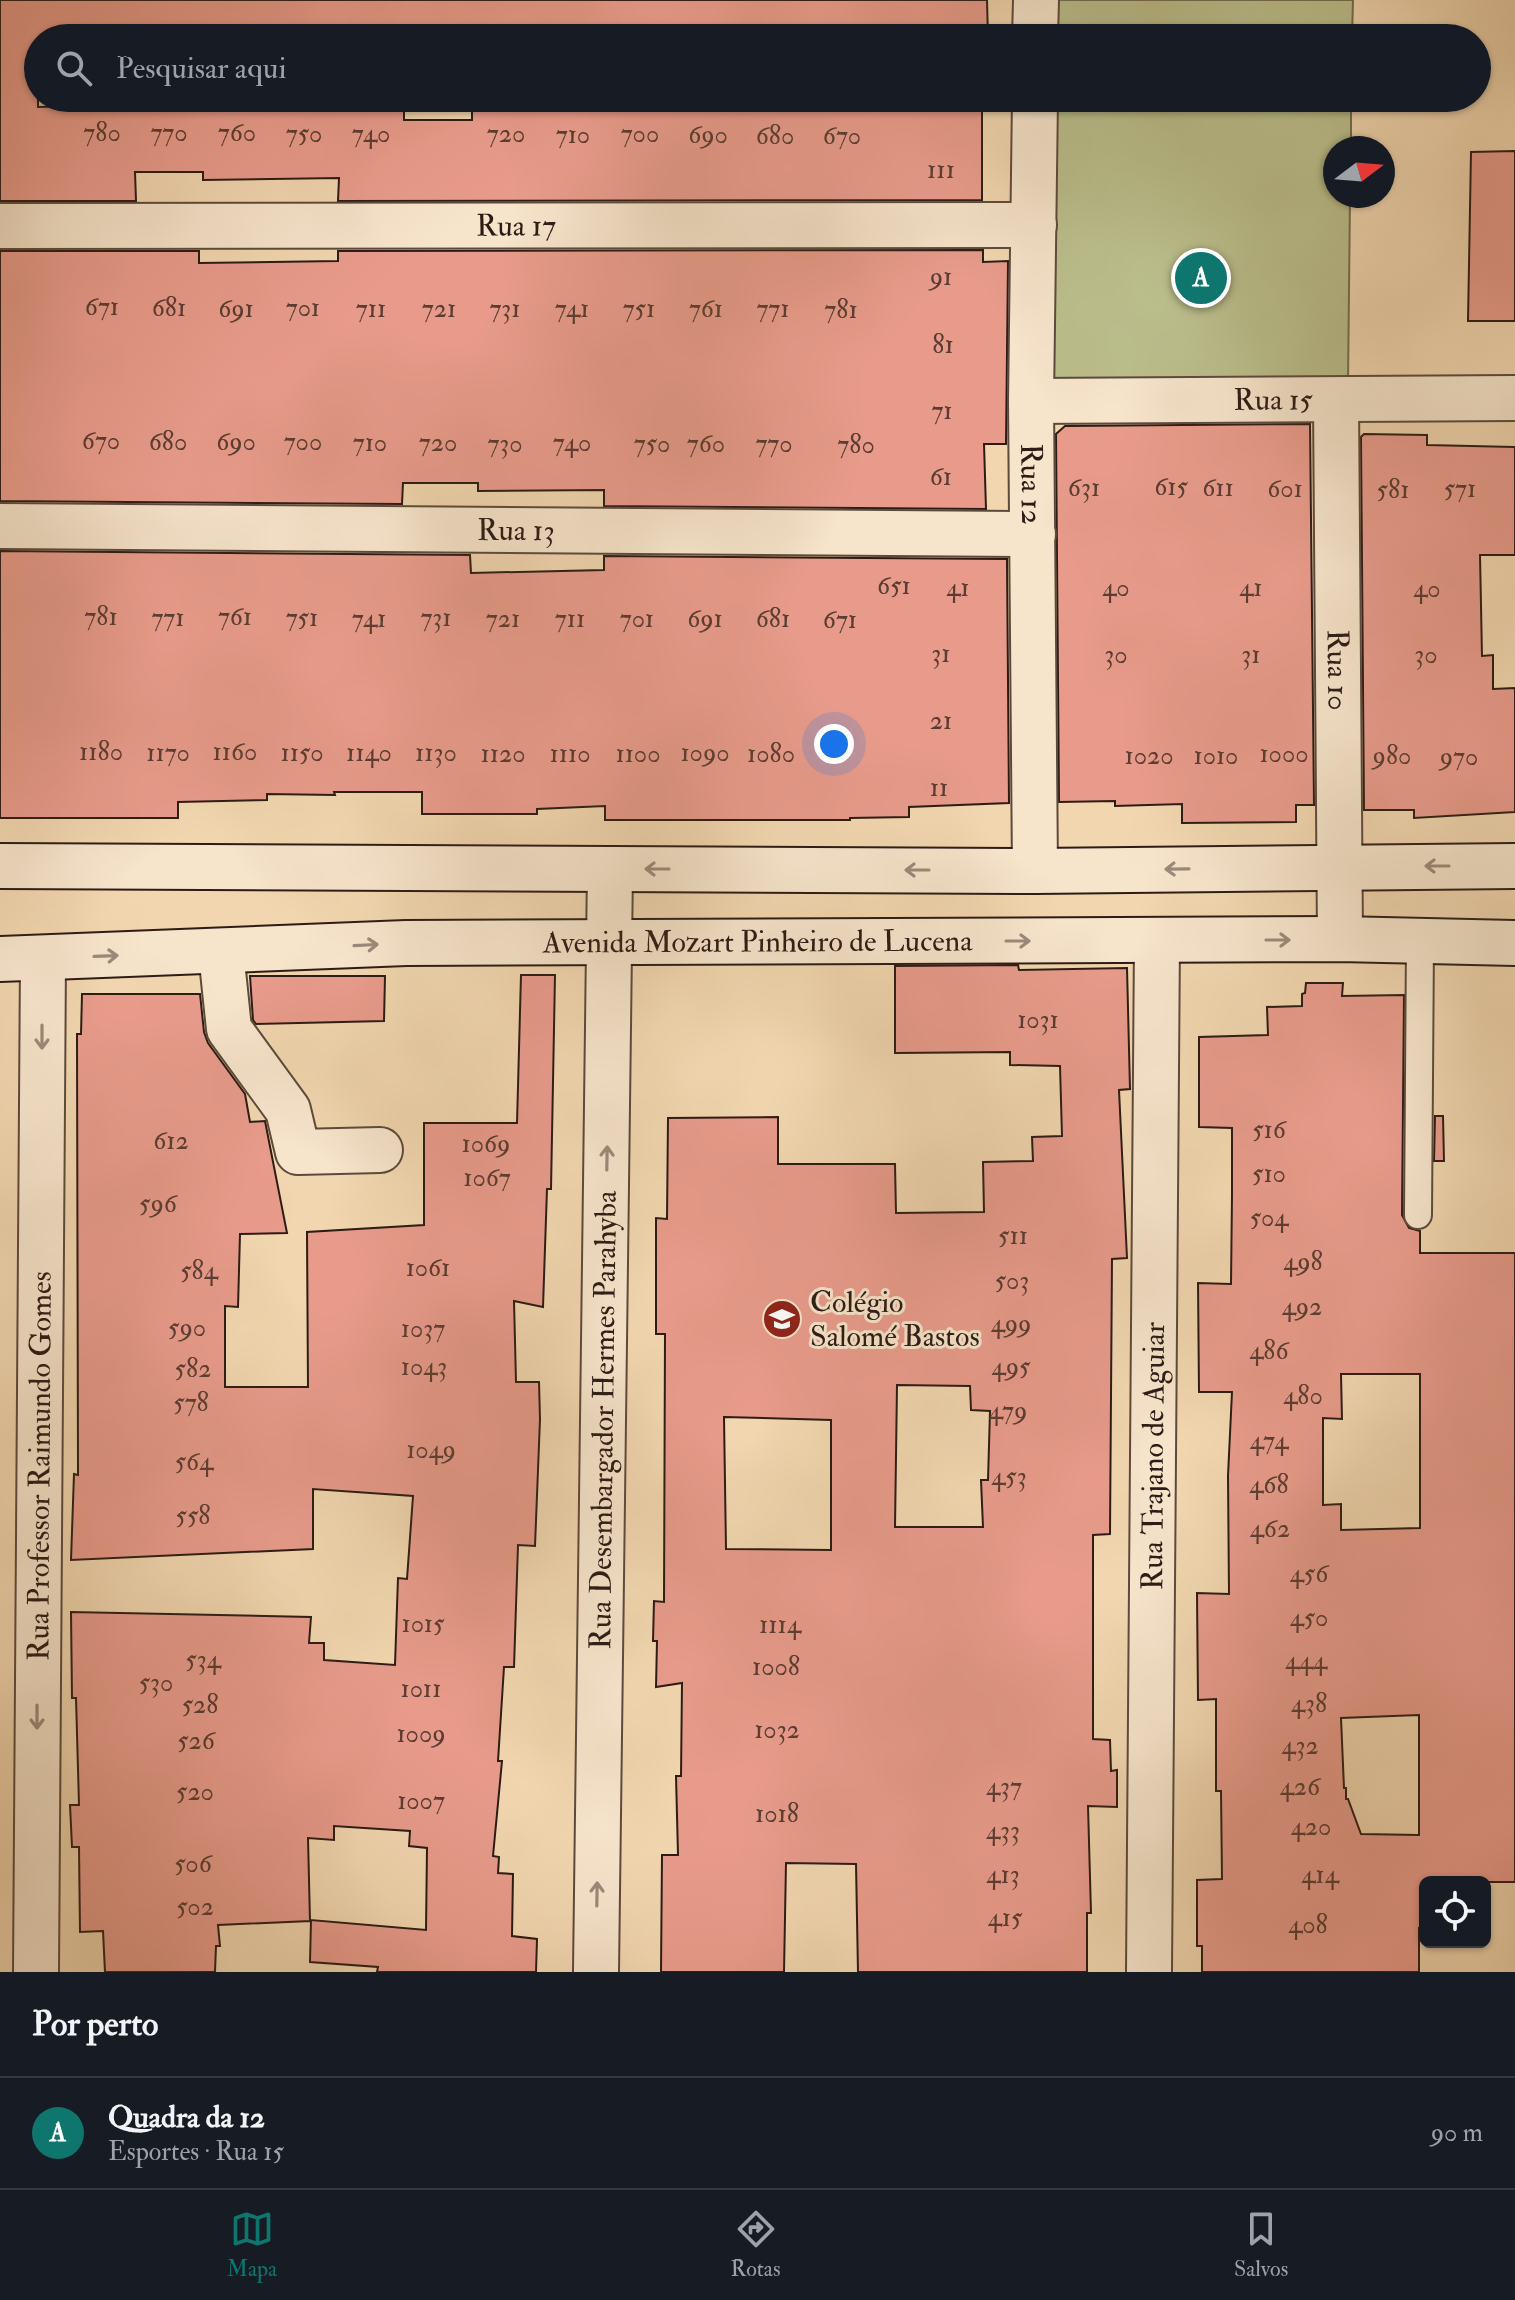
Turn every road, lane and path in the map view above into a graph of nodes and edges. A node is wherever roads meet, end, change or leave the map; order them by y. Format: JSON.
{"nodes":[{"id":1,"x":1036,"y":0,"type":"edge"},
{"id":2,"x":1035,"y":24,"type":"edge"},
{"id":3,"x":1035,"y":112,"type":"edge"},
{"id":4,"x":1034,"y":225,"type":"junction"},
{"id":5,"x":0,"y":226,"type":"edge"},
{"id":6,"x":1515,"y":398,"type":"edge"},
{"id":7,"x":1336,"y":400,"type":"junction"},
{"id":8,"x":1031,"y":401,"type":"junction"},
{"id":9,"x":0,"y":526,"type":"edge"},
{"id":10,"x":1033,"y":534,"type":"junction"},
{"id":11,"x":0,"y":866,"type":"edge"},
{"id":12,"x":1339,"y":866,"type":"junction"},
{"id":13,"x":1515,"y":866,"type":"edge"},
{"id":14,"x":610,"y":869,"type":"junction"},
{"id":15,"x":1035,"y":871,"type":"junction"},
{"id":16,"x":1340,"y":939,"type":"junction"},
{"id":17,"x":1157,"y":940,"type":"junction"},
{"id":18,"x":1420,"y":941,"type":"junction"},
{"id":19,"x":1515,"y":943,"type":"edge"},
{"id":20,"x":610,"y":944,"type":"junction"},
{"id":21,"x":221,"y":952,"type":"junction"},
{"id":22,"x":0,"y":959,"type":"edge"},
{"id":23,"x":43,"y":959,"type":"junction"},
{"id":24,"x":380,"y":1150,"type":"dead end"},
{"id":25,"x":1418,"y":1215,"type":"dead end"},
{"id":26,"x":36,"y":1972,"type":"edge"},
{"id":27,"x":596,"y":1972,"type":"edge"},
{"id":28,"x":1149,"y":1972,"type":"edge"}],
"edges":[{"from":1,"to":2,"type":"street"},
{"from":3,"to":4,"type":"street","name":"Rua 12"},
{"from":4,"to":5,"type":"street","name":"Rua 17"},
{"from":4,"to":8,"type":"street","name":"Rua 12"},
{"from":6,"to":7,"type":"street","name":"Rua 15"},
{"from":7,"to":8,"type":"street","name":"Rua 15"},
{"from":7,"to":12,"type":"street","name":"Rua 10"},
{"from":8,"to":10,"type":"street","name":"Rua 12"},
{"from":9,"to":10,"type":"street","name":"Rua 13"},
{"from":10,"to":15,"type":"street","name":"Rua 12"},
{"from":11,"to":14,"type":"street"},
{"from":13,"to":12,"type":"street","one_way":true},
{"from":12,"to":15,"type":"street","one_way":true},
{"from":12,"to":16,"type":"street","name":"Rua 10"},
{"from":15,"to":14,"type":"street","one_way":true},
{"from":14,"to":20,"type":"street","name":"Rua Desembargador Hermes Parahyba"},
{"from":17,"to":16,"type":"street","name":"Avenida Mozart Pinheiro de Lucena","one_way":true},
{"from":16,"to":18,"type":"street","name":"Avenida Mozart Pinheiro de Lucena"},
{"from":20,"to":17,"type":"street","name":"Avenida Mozart Pinheiro de Lucena","one_way":true},
{"from":17,"to":28,"type":"street","name":"Rua Trajano de Aguiar"},
{"from":18,"to":19,"type":"street","name":"Avenida Mozart Pinheiro de Lucena"},
{"from":18,"to":25,"type":"lane"},
{"from":21,"to":20,"type":"street","name":"Avenida Mozart Pinheiro de Lucena","one_way":true},
{"from":27,"to":20,"type":"street","name":"Rua Desembargador Hermes Parahyba","one_way":true},
{"from":23,"to":21,"type":"street","name":"Avenida Mozart Pinheiro de Lucena","one_way":true},
{"from":21,"to":24,"type":"street"},
{"from":22,"to":23,"type":"street","name":"Avenida Mozart Pinheiro de Lucena"},
{"from":23,"to":26,"type":"street","name":"Rua Professor Raimundo Gomes","one_way":true}]}
